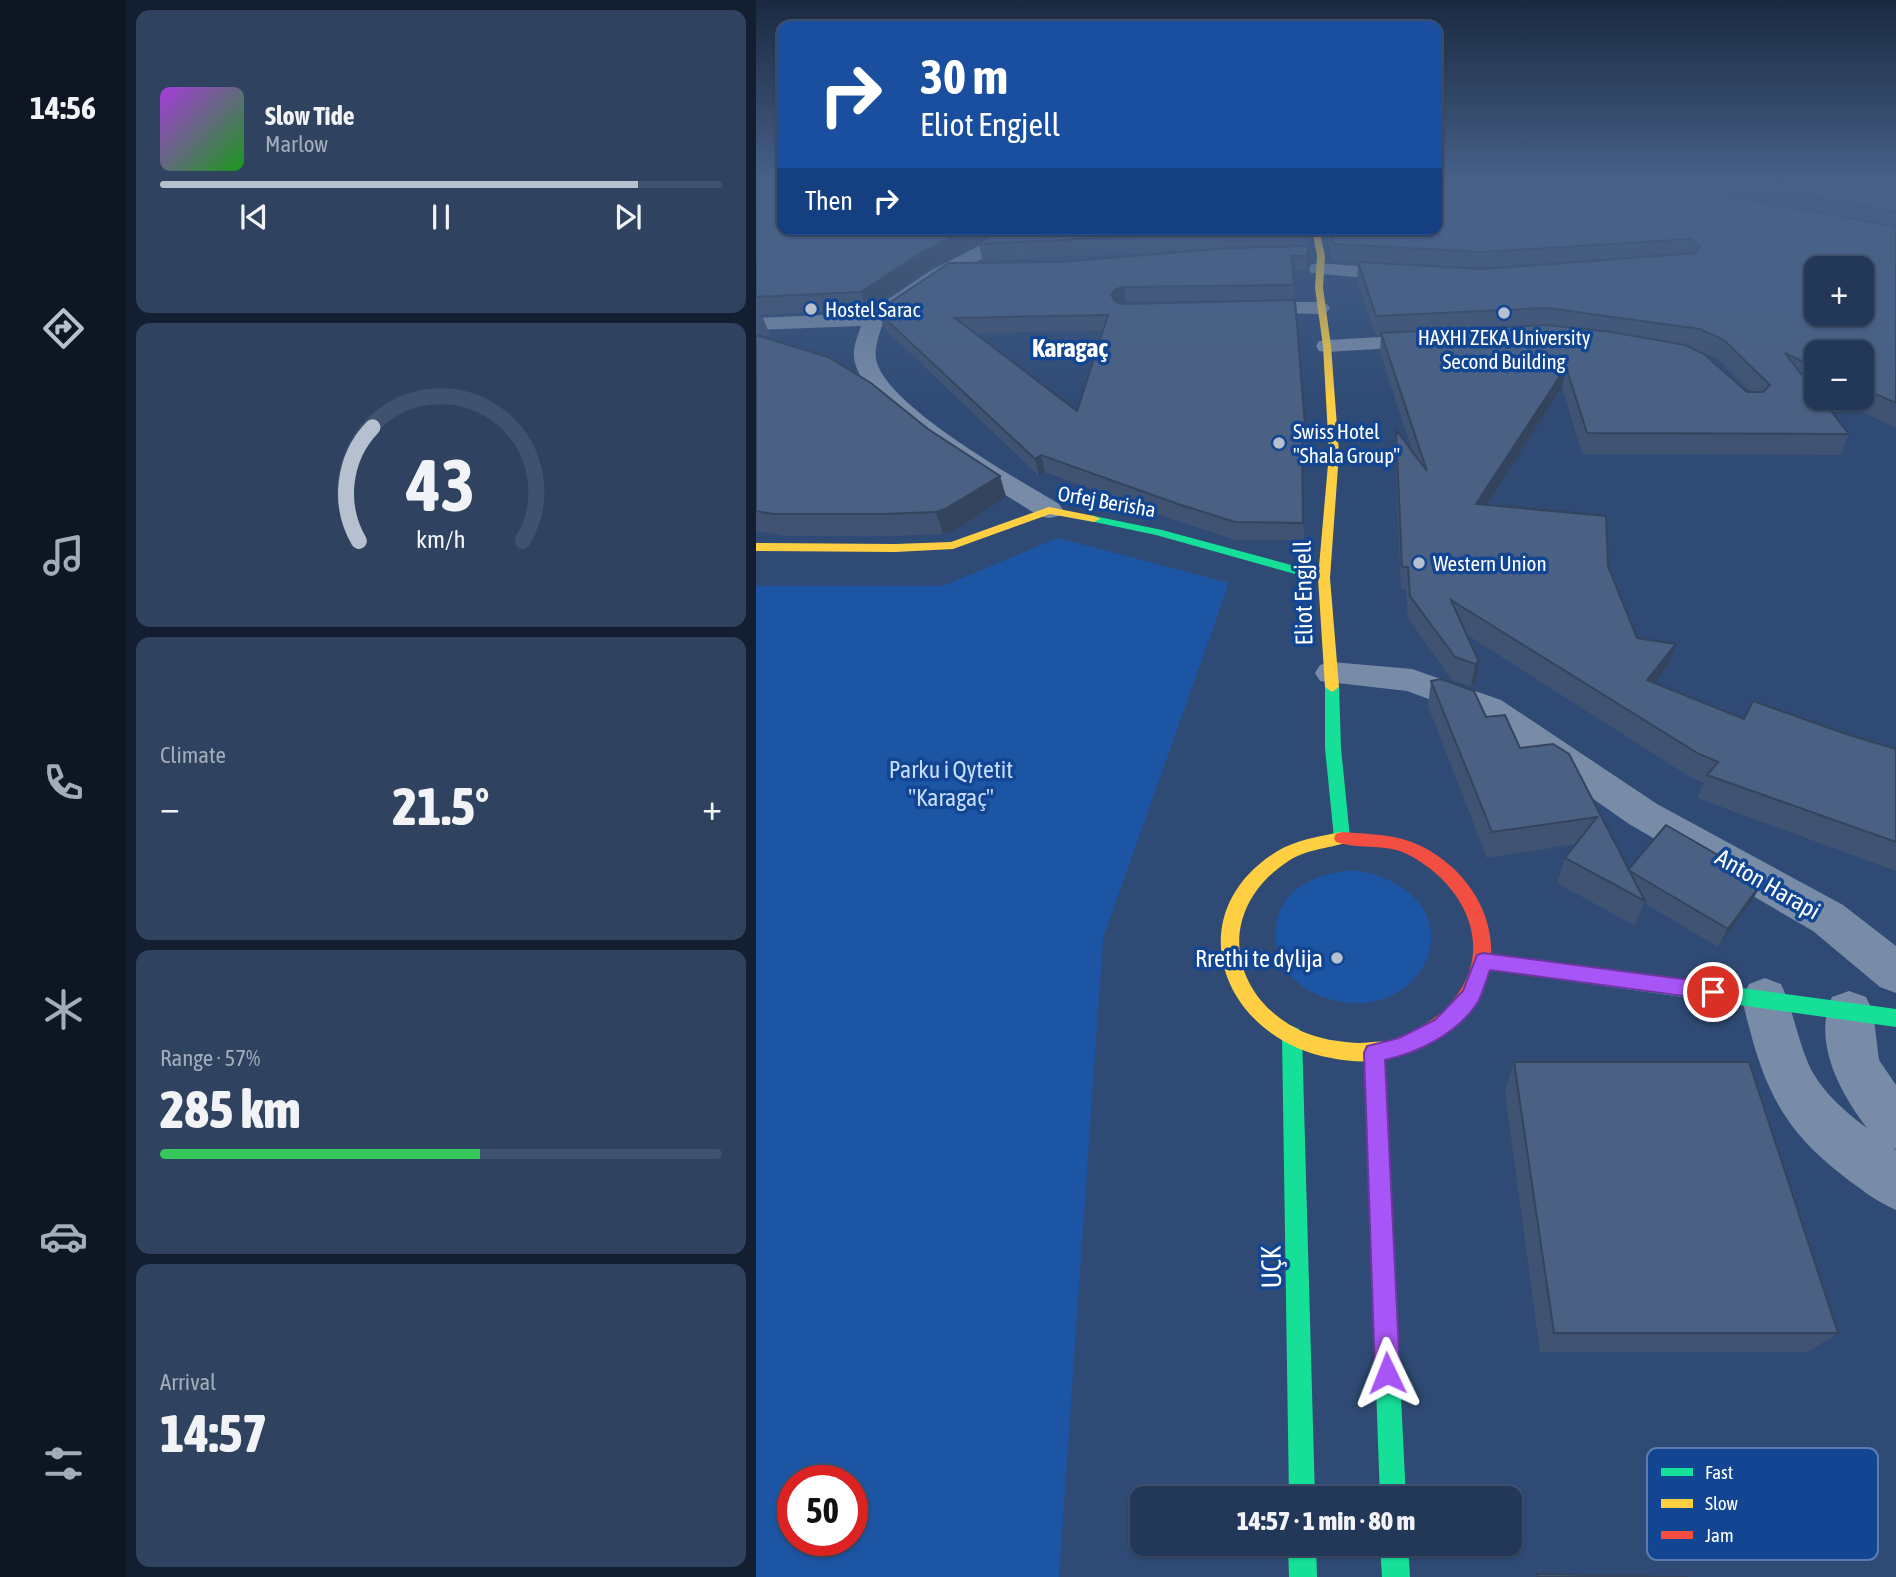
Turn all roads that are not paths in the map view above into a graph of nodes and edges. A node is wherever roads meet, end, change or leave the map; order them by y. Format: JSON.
{"nodes":[{"id":1,"x":972,"y":257,"type":"edge"},
{"id":2,"x":1315,"y":258,"type":"joint"},
{"id":3,"x":946,"y":270,"type":"junction"},
{"id":4,"x":985,"y":270,"type":"edge"},
{"id":5,"x":1432,"y":276,"type":"edge"},
{"id":6,"x":1219,"y":308,"type":"edge"},
{"id":7,"x":1321,"y":308,"type":"junction"},
{"id":8,"x":873,"y":319,"type":"junction"},
{"id":9,"x":759,"y":337,"type":"edge"},
{"id":10,"x":1462,"y":338,"type":"edge"},
{"id":11,"x":1327,"y":346,"type":"junction"},
{"id":12,"x":847,"y":370,"type":"edge"},
{"id":13,"x":871,"y":379,"type":"junction"},
{"id":14,"x":1049,"y":510,"type":"junction"},
{"id":15,"x":756,"y":547,"type":"edge"},
{"id":16,"x":1324,"y":578,"type":"junction"},
{"id":17,"x":1332,"y":673,"type":"junction"},
{"id":18,"x":1342,"y":838,"type":"junction"},
{"id":19,"x":1483,"y":961,"type":"junction"},
{"id":20,"x":1896,"y":973,"type":"edge"},
{"id":21,"x":1765,"y":999,"type":"junction"},
{"id":22,"x":1849,"y":1012,"type":"junction"},
{"id":23,"x":1896,"y":1018,"type":"edge"},
{"id":24,"x":1292,"y":1035,"type":"junction"},
{"id":25,"x":1374,"y":1053,"type":"junction"},
{"id":26,"x":1896,"y":1124,"type":"edge"},
{"id":27,"x":1896,"y":1183,"type":"edge"},
{"id":28,"x":1302,"y":1486,"type":"edge"},
{"id":29,"x":1392,"y":1486,"type":"edge"},
{"id":30,"x":1303,"y":1556,"type":"edge"},
{"id":31,"x":1395,"y":1556,"type":"edge"},
{"id":32,"x":1303,"y":1577,"type":"edge"},
{"id":33,"x":1396,"y":1577,"type":"edge"}],
"edges":[{"from":1,"to":3,"type":"street"},
{"from":2,"to":5,"type":"street"},
{"from":2,"to":7,"type":"main road","name":"Eliot Engjell"},
{"from":3,"to":4,"type":"street"},
{"from":3,"to":8,"type":"street"},
{"from":6,"to":7,"type":"street"},
{"from":7,"to":11,"type":"main road","name":"Eliot Engjell"},
{"from":8,"to":9,"type":"street"},
{"from":8,"to":13,"type":"street"},
{"from":10,"to":11,"type":"street"},
{"from":11,"to":16,"type":"main road","name":"Eliot Engjell"},
{"from":12,"to":13,"type":"street"},
{"from":13,"to":14,"type":"street"},
{"from":14,"to":15,"type":"main road","name":"Orfej Berisha"},
{"from":14,"to":16,"type":"main road","name":"Orfej Berisha"},
{"from":16,"to":17,"type":"main road","name":"Eliot Engjell"},
{"from":17,"to":18,"type":"main road","name":"Eliot Engjell"},
{"from":17,"to":20,"type":"street","name":"Anton Harapi"},
{"from":18,"to":19,"type":"main road"},
{"from":18,"to":24,"type":"main road"},
{"from":19,"to":21,"type":"main road"},
{"from":19,"to":25,"type":"main road"},
{"from":21,"to":22,"type":"main road"},
{"from":21,"to":27,"type":"street"},
{"from":22,"to":23,"type":"main road"},
{"from":22,"to":26,"type":"street"},
{"from":24,"to":25,"type":"main road"},
{"from":24,"to":28,"type":"main road","name":"UÇK"},
{"from":25,"to":29,"type":"main road"},
{"from":30,"to":32,"type":"main road"},
{"from":31,"to":33,"type":"main road"}]}
